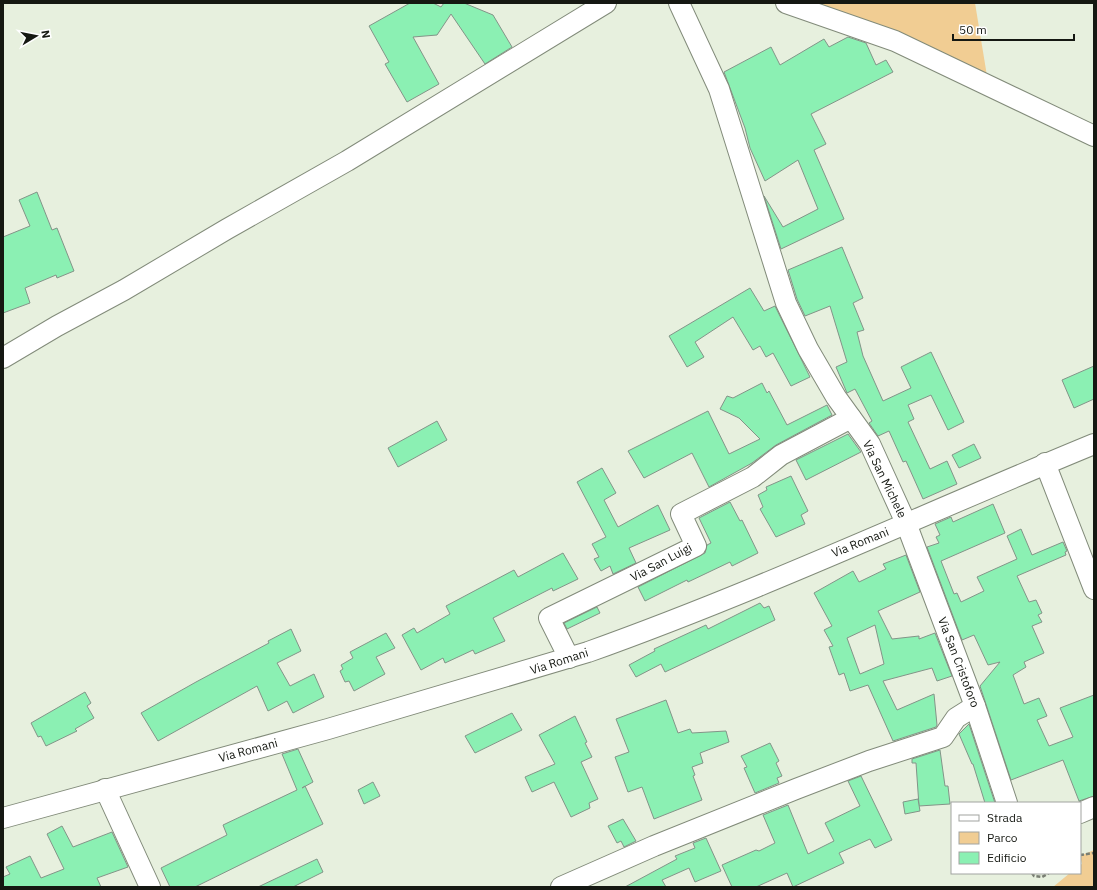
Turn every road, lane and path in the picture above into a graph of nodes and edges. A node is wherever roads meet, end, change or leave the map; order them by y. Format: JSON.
{"nodes":[{"id":1,"x":606,"y":3,"type":"edge"},
{"id":2,"x":679,"y":3,"type":"edge"},
{"id":3,"x":786,"y":3,"type":"edge"},
{"id":4,"x":1094,"y":136,"type":"edge"},
{"id":5,"x":3,"y":358,"type":"edge"},
{"id":6,"x":851,"y":418,"type":"junction"},
{"id":7,"x":1094,"y":444,"type":"edge"},
{"id":8,"x":1045,"y":464,"type":"junction"},
{"id":9,"x":906,"y":523,"type":"junction"},
{"id":10,"x":1094,"y":589,"type":"edge"},
{"id":11,"x":569,"y":658,"type":"junction"},
{"id":12,"x":975,"y":706,"type":"junction"},
{"id":13,"x":105,"y":789,"type":"junction"},
{"id":14,"x":1007,"y":802,"type":"edge"},
{"id":15,"x":1094,"y":807,"type":"edge"},
{"id":16,"x":1081,"y":813,"type":"edge"},
{"id":17,"x":3,"y":818,"type":"edge"},
{"id":18,"x":1094,"y":853,"type":"edge"},
{"id":19,"x":1081,"y":855,"type":"edge"},
{"id":20,"x":1033,"y":874,"type":"edge"},
{"id":21,"x":1047,"y":874,"type":"edge"},
{"id":22,"x":150,"y":887,"type":"edge"},
{"id":23,"x":561,"y":887,"type":"edge"}],
"edges":[{"from":1,"to":5,"type":"street"},
{"from":2,"to":6,"type":"street","name":"Via San Michele"},
{"from":3,"to":4,"type":"street"},
{"from":6,"to":9,"type":"street","name":"Via San Michele"},
{"from":6,"to":11,"type":"street","name":"Via San Luigi"},
{"from":7,"to":8,"type":"street","name":"Via Romani"},
{"from":8,"to":9,"type":"street","name":"Via Romani"},
{"from":8,"to":10,"type":"street"},
{"from":9,"to":11,"type":"street","name":"Via Romani"},
{"from":9,"to":12,"type":"street","name":"Via San Cristoforo"},
{"from":11,"to":13,"type":"street","name":"Via Romani"},
{"from":12,"to":14,"type":"street","name":"Via San Cristoforo"},
{"from":12,"to":23,"type":"street"},
{"from":13,"to":17,"type":"street","name":"Via Romani"},
{"from":13,"to":22,"type":"street"},
{"from":15,"to":16,"type":"street"},
{"from":18,"to":19,"type":"path"},
{"from":20,"to":21,"type":"path"}]}
